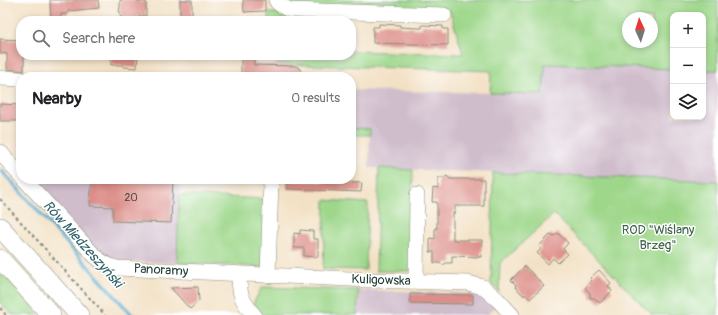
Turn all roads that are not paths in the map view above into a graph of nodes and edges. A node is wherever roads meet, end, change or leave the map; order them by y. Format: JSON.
{"nodes":[{"id":1,"x":276,"y":0,"type":"edge"},
{"id":2,"x":444,"y":15,"type":"dead end"},
{"id":3,"x":0,"y":78,"type":"edge"},
{"id":4,"x":16,"y":79,"type":"edge"},
{"id":5,"x":0,"y":152,"type":"edge"},
{"id":6,"x":16,"y":170,"type":"edge"},
{"id":7,"x":29,"y":184,"type":"edge"},
{"id":8,"x":271,"y":184,"type":"edge"},
{"id":9,"x":417,"y":195,"type":"dead end"},
{"id":10,"x":0,"y":227,"type":"edge"},
{"id":11,"x":0,"y":259,"type":"edge"},
{"id":12,"x":239,"y":274,"type":"junction"},
{"id":13,"x":268,"y":276,"type":"junction"},
{"id":14,"x":416,"y":282,"type":"junction"},
{"id":15,"x":50,"y":315,"type":"edge"},
{"id":16,"x":79,"y":315,"type":"edge"},
{"id":17,"x":254,"y":315,"type":"edge"},
{"id":18,"x":512,"y":315,"type":"edge"}],
"edges":[{"from":1,"to":2,"type":"street"},
{"from":3,"to":4,"type":"street"},
{"from":5,"to":6,"type":"street"},
{"from":7,"to":12,"type":"street","name":"Panoramy"},
{"from":8,"to":13,"type":"street"},
{"from":9,"to":14,"type":"street"},
{"from":10,"to":16,"type":"main road"},
{"from":11,"to":15,"type":"main road"},
{"from":12,"to":13,"type":"street","name":"Kuligowska"},
{"from":12,"to":17,"type":"street"},
{"from":13,"to":14,"type":"street","name":"Kuligowska"},
{"from":14,"to":18,"type":"street","name":"Kuligowska"}]}
